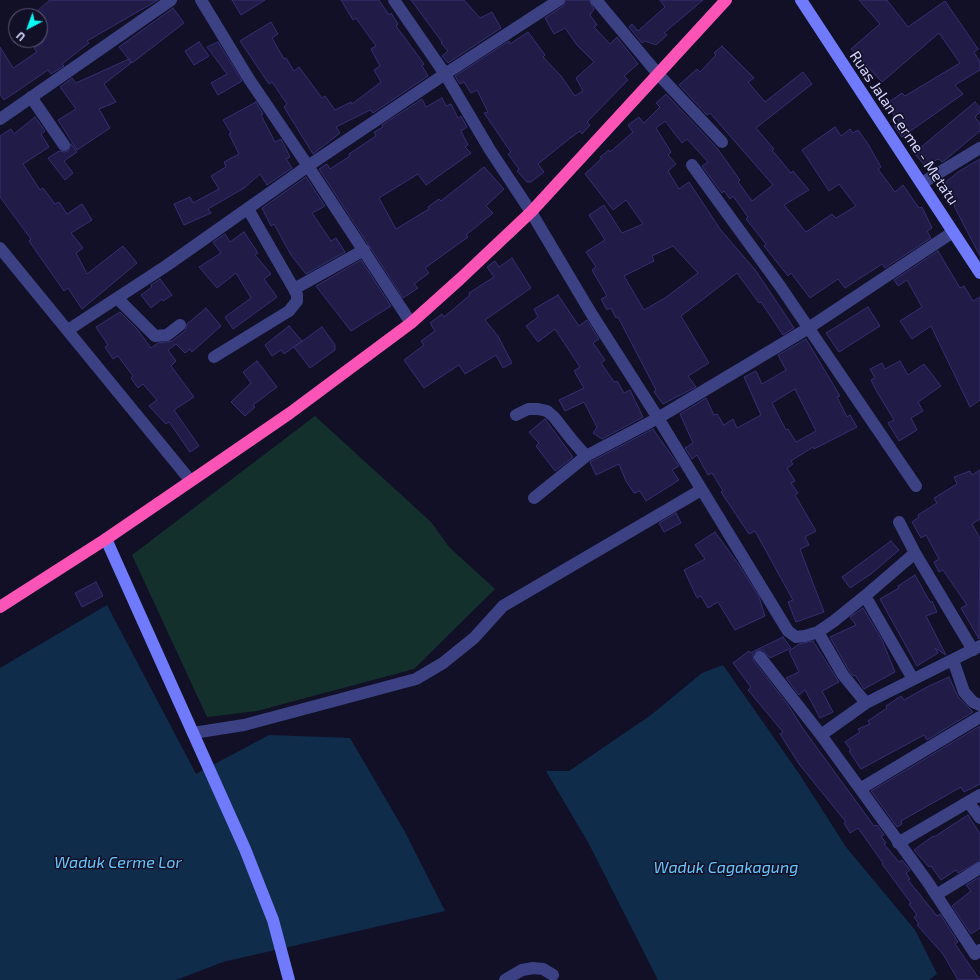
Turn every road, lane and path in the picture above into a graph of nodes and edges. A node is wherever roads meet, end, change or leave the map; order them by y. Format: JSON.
{"nodes":[{"id":1,"x":171,"y":0,"type":"edge"},
{"id":2,"x":201,"y":0,"type":"edge"},
{"id":3,"x":394,"y":0,"type":"edge"},
{"id":4,"x":559,"y":0,"type":"edge"},
{"id":5,"x":596,"y":0,"type":"edge"},
{"id":6,"x":726,"y":0,"type":"edge"},
{"id":7,"x":801,"y":0,"type":"edge"},
{"id":8,"x":445,"y":74,"type":"junction"},
{"id":9,"x":658,"y":74,"type":"junction"},
{"id":10,"x":31,"y":97,"type":"junction"},
{"id":11,"x":0,"y":119,"type":"edge"},
{"id":12,"x":722,"y":142,"type":"dead end"},
{"id":13,"x":64,"y":145,"type":"dead end"},
{"id":14,"x":980,"y":148,"type":"edge"},
{"id":15,"x":692,"y":165,"type":"dead end"},
{"id":16,"x":308,"y":166,"type":"junction"},
{"id":17,"x":922,"y":184,"type":"junction"},
{"id":18,"x":248,"y":209,"type":"junction"},
{"id":19,"x":531,"y":212,"type":"junction"},
{"id":20,"x":953,"y":232,"type":"junction"},
{"id":21,"x":0,"y":248,"type":"edge"},
{"id":22,"x":364,"y":250,"type":"junction"},
{"id":23,"x":980,"y":273,"type":"edge"},
{"id":24,"x":294,"y":289,"type":"junction"},
{"id":25,"x":117,"y":298,"type":"junction"},
{"id":26,"x":411,"y":323,"type":"junction"},
{"id":27,"x":180,"y":325,"type":"dead end"},
{"id":28,"x":807,"y":329,"type":"junction"},
{"id":29,"x":68,"y":330,"type":"junction"},
{"id":30,"x":214,"y":357,"type":"dead end"},
{"id":31,"x":516,"y":416,"type":"dead end"},
{"id":32,"x":658,"y":418,"type":"junction"},
{"id":33,"x":586,"y":456,"type":"junction"},
{"id":34,"x":190,"y":480,"type":"junction"},
{"id":35,"x":916,"y":486,"type":"dead end"},
{"id":36,"x":701,"y":490,"type":"junction"},
{"id":37,"x":534,"y":498,"type":"dead end"},
{"id":38,"x":899,"y":522,"type":"dead end"},
{"id":39,"x":106,"y":539,"type":"junction"},
{"id":40,"x":915,"y":553,"type":"junction"},
{"id":41,"x":865,"y":596,"type":"junction"},
{"id":42,"x":0,"y":607,"type":"edge"},
{"id":43,"x":818,"y":632,"type":"junction"},
{"id":44,"x":976,"y":648,"type":"edge"},
{"id":45,"x":760,"y":657,"type":"dead end"},
{"id":46,"x":953,"y":660,"type":"junction"},
{"id":47,"x":913,"y":679,"type":"junction"},
{"id":48,"x":866,"y":703,"type":"junction"},
{"id":49,"x":980,"y":705,"type":"edge"},
{"id":50,"x":980,"y":717,"type":"edge"},
{"id":51,"x":193,"y":733,"type":"junction"},
{"id":52,"x":820,"y":735,"type":"junction"},
{"id":53,"x":860,"y":789,"type":"junction"},
{"id":54,"x":980,"y":795,"type":"edge"},
{"id":55,"x":968,"y":802,"type":"junction"},
{"id":56,"x":980,"y":818,"type":"edge"},
{"id":57,"x":898,"y":843,"type":"junction"},
{"id":58,"x":980,"y":868,"type":"edge"},
{"id":59,"x":936,"y":895,"type":"junction"},
{"id":60,"x":978,"y":955,"type":"edge"},
{"id":61,"x":553,"y":975,"type":"dead end"},
{"id":62,"x":289,"y":980,"type":"edge"},
{"id":63,"x":505,"y":980,"type":"edge"}],
"edges":[{"from":1,"to":10,"type":"street"},
{"from":2,"to":16,"type":"street"},
{"from":3,"to":8,"type":"street"},
{"from":4,"to":8,"type":"street"},
{"from":5,"to":9,"type":"street"},
{"from":6,"to":9,"type":"highway"},
{"from":7,"to":17,"type":"main road","name":"Ruas Jalan Cerme - Metatu"},
{"from":8,"to":16,"type":"street"},
{"from":8,"to":19,"type":"street"},
{"from":9,"to":12,"type":"street"},
{"from":9,"to":19,"type":"highway"},
{"from":10,"to":11,"type":"street"},
{"from":10,"to":13,"type":"street"},
{"from":14,"to":17,"type":"street"},
{"from":15,"to":28,"type":"street"},
{"from":16,"to":18,"type":"street"},
{"from":16,"to":22,"type":"street"},
{"from":17,"to":20,"type":"main road","name":"Ruas Jalan Cerme - Metatu"},
{"from":18,"to":24,"type":"street"},
{"from":18,"to":25,"type":"street"},
{"from":19,"to":26,"type":"highway"},
{"from":19,"to":32,"type":"street"},
{"from":20,"to":23,"type":"main road","name":"Ruas Jalan Cerme - Metatu"},
{"from":20,"to":28,"type":"street"},
{"from":21,"to":29,"type":"street"},
{"from":22,"to":24,"type":"street"},
{"from":22,"to":26,"type":"street"},
{"from":24,"to":30,"type":"street"},
{"from":25,"to":27,"type":"street"},
{"from":25,"to":29,"type":"street"},
{"from":26,"to":34,"type":"highway"},
{"from":28,"to":32,"type":"street"},
{"from":28,"to":35,"type":"street"},
{"from":29,"to":34,"type":"street"},
{"from":31,"to":33,"type":"street"},
{"from":32,"to":33,"type":"street"},
{"from":32,"to":36,"type":"street"},
{"from":33,"to":37,"type":"street"},
{"from":34,"to":39,"type":"highway"},
{"from":36,"to":43,"type":"street"},
{"from":36,"to":51,"type":"street"},
{"from":38,"to":40,"type":"street"},
{"from":39,"to":42,"type":"highway"},
{"from":39,"to":51,"type":"main road"},
{"from":40,"to":41,"type":"street"},
{"from":40,"to":44,"type":"street"},
{"from":41,"to":43,"type":"street"},
{"from":41,"to":47,"type":"street"},
{"from":43,"to":48,"type":"street"},
{"from":44,"to":46,"type":"street"},
{"from":45,"to":52,"type":"street"},
{"from":46,"to":47,"type":"street"},
{"from":46,"to":49,"type":"street"},
{"from":47,"to":48,"type":"street"},
{"from":48,"to":52,"type":"street"},
{"from":50,"to":53,"type":"street"},
{"from":51,"to":62,"type":"main road"},
{"from":52,"to":53,"type":"street"},
{"from":53,"to":57,"type":"street"},
{"from":54,"to":55,"type":"street"},
{"from":55,"to":56,"type":"street"},
{"from":55,"to":57,"type":"street"},
{"from":57,"to":59,"type":"street"},
{"from":58,"to":59,"type":"street"},
{"from":59,"to":60,"type":"street"},
{"from":61,"to":63,"type":"street"}]}
